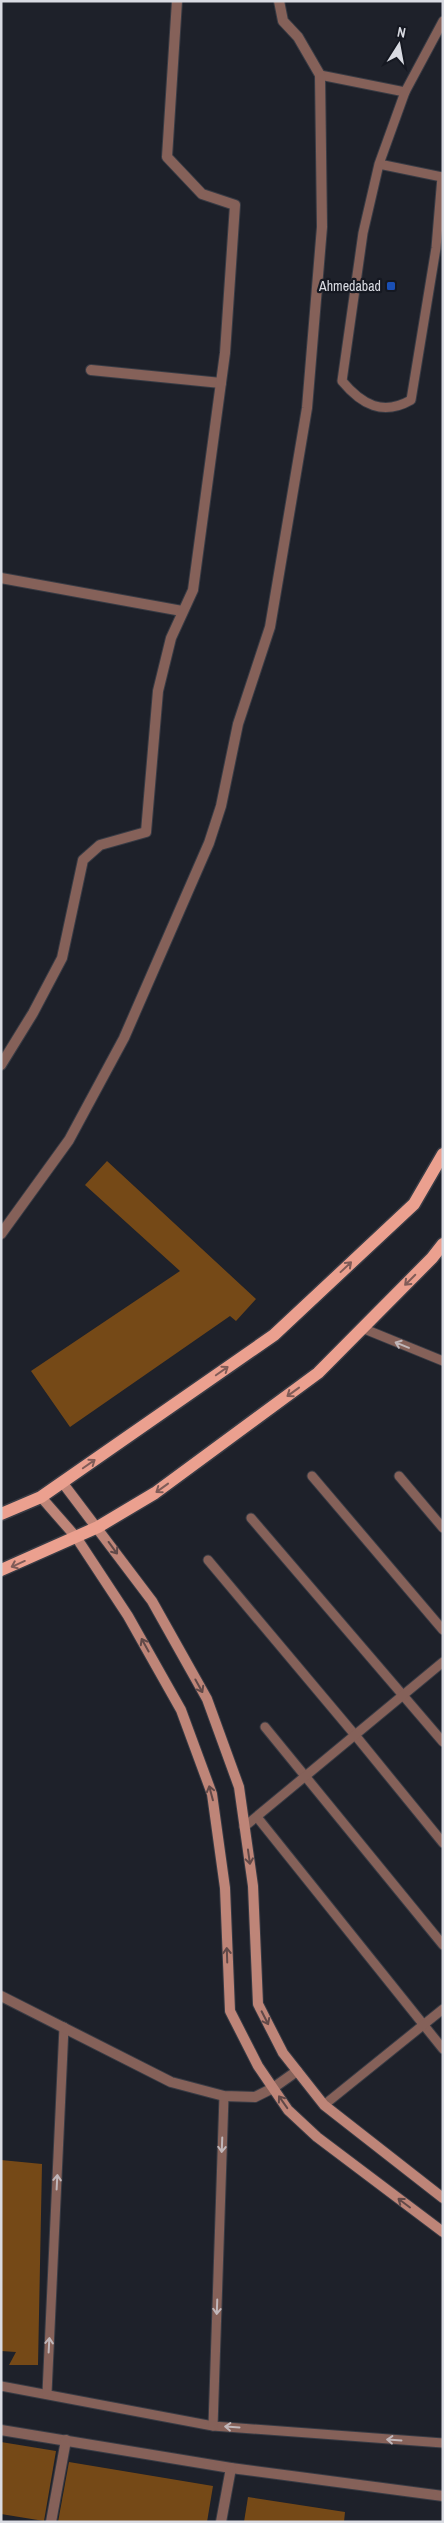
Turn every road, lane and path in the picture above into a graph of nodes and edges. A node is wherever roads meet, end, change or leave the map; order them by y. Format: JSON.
{"nodes":[{"id":1,"x":177,"y":1,"type":"edge"},
{"id":2,"x":279,"y":1,"type":"edge"},
{"id":3,"x":443,"y":21,"type":"edge"},
{"id":4,"x":320,"y":76,"type":"junction"},
{"id":5,"x":405,"y":92,"type":"junction"},
{"id":6,"x":380,"y":164,"type":"junction"},
{"id":7,"x":442,"y":177,"type":"edge"},
{"id":8,"x":91,"y":370,"type":"dead end"},
{"id":9,"x":221,"y":383,"type":"junction"},
{"id":10,"x":1,"y":578,"type":"edge"},
{"id":11,"x":182,"y":611,"type":"junction"},
{"id":12,"x":1,"y":1065,"type":"edge"},
{"id":13,"x":443,"y":1154,"type":"edge"},
{"id":14,"x":1,"y":1234,"type":"edge"},
{"id":15,"x":443,"y":1244,"type":"edge"},
{"id":16,"x":362,"y":1328,"type":"junction"},
{"id":17,"x":443,"y":1361,"type":"edge"},
{"id":18,"x":312,"y":1476,"type":"dead end"},
{"id":19,"x":399,"y":1476,"type":"dead end"},
{"id":20,"x":62,"y":1482,"type":"junction"},
{"id":21,"x":41,"y":1497,"type":"junction"},
{"id":22,"x":1,"y":1514,"type":"edge"},
{"id":23,"x":250,"y":1518,"type":"dead end"},
{"id":24,"x":98,"y":1527,"type":"junction"},
{"id":25,"x":443,"y":1528,"type":"edge"},
{"id":26,"x":76,"y":1538,"type":"junction"},
{"id":27,"x":208,"y":1560,"type":"dead end"},
{"id":28,"x":1,"y":1570,"type":"edge"},
{"id":29,"x":443,"y":1630,"type":"edge"},
{"id":30,"x":443,"y":1662,"type":"edge"},
{"id":31,"x":403,"y":1695,"type":"junction"},
{"id":32,"x":265,"y":1727,"type":"dead end"},
{"id":33,"x":355,"y":1735,"type":"junction"},
{"id":34,"x":443,"y":1742,"type":"edge"},
{"id":35,"x":305,"y":1777,"type":"junction"},
{"id":36,"x":257,"y":1817,"type":"junction"},
{"id":37,"x":244,"y":1827,"type":"junction"},
{"id":38,"x":443,"y":1843,"type":"edge"},
{"id":39,"x":443,"y":1944,"type":"edge"},
{"id":40,"x":1,"y":1996,"type":"edge"},
{"id":41,"x":443,"y":2009,"type":"edge"},
{"id":42,"x":424,"y":2026,"type":"junction"},
{"id":43,"x":64,"y":2027,"type":"junction"},
{"id":44,"x":443,"y":2049,"type":"edge"},
{"id":45,"x":297,"y":2071,"type":"junction"},
{"id":46,"x":273,"y":2088,"type":"junction"},
{"id":47,"x":224,"y":2096,"type":"junction"},
{"id":48,"x":324,"y":2106,"type":"junction"},
{"id":49,"x":443,"y":2198,"type":"edge"},
{"id":50,"x":443,"y":2232,"type":"edge"},
{"id":51,"x":1,"y":2386,"type":"edge"},
{"id":52,"x":47,"y":2393,"type":"junction"},
{"id":53,"x":213,"y":2426,"type":"junction"},
{"id":54,"x":1,"y":2430,"type":"edge"},
{"id":55,"x":66,"y":2440,"type":"junction"},
{"id":56,"x":443,"y":2443,"type":"edge"},
{"id":57,"x":231,"y":2468,"type":"junction"},
{"id":58,"x":443,"y":2496,"type":"edge"},
{"id":59,"x":51,"y":2522,"type":"edge"},
{"id":60,"x":221,"y":2522,"type":"edge"}],
"edges":[{"from":1,"to":9,"type":"street"},
{"from":2,"to":4,"type":"street"},
{"from":3,"to":5,"type":"lane"},
{"from":4,"to":5,"type":"lane"},
{"from":4,"to":14,"type":"street"},
{"from":5,"to":6,"type":"lane"},
{"from":6,"to":7,"type":"lane"},
{"from":6,"to":7,"type":"lane"},
{"from":8,"to":9,"type":"street"},
{"from":9,"to":11,"type":"street"},
{"from":10,"to":11,"type":"street"},
{"from":11,"to":12,"type":"street"},
{"from":20,"to":13,"type":"main road","one_way":true},
{"from":15,"to":16,"type":"main road","one_way":true},
{"from":17,"to":16,"type":"lane","one_way":true},
{"from":16,"to":24,"type":"main road","one_way":true},
{"from":18,"to":29,"type":"lane"},
{"from":19,"to":25,"type":"lane"},
{"from":20,"to":21,"type":"main road"},
{"from":20,"to":24,"type":"main road"},
{"from":21,"to":22,"type":"main road"},
{"from":21,"to":26,"type":"main road"},
{"from":23,"to":31,"type":"lane"},
{"from":24,"to":26,"type":"main road"},
{"from":24,"to":37,"type":"main road","one_way":true},
{"from":26,"to":28,"type":"main road","one_way":true},
{"from":46,"to":26,"type":"main road","one_way":true},
{"from":27,"to":33,"type":"lane"},
{"from":30,"to":31,"type":"lane"},
{"from":31,"to":33,"type":"lane"},
{"from":31,"to":34,"type":"lane"},
{"from":32,"to":35,"type":"lane"},
{"from":33,"to":35,"type":"lane"},
{"from":33,"to":38,"type":"lane"},
{"from":35,"to":36,"type":"lane"},
{"from":35,"to":39,"type":"lane"},
{"from":36,"to":37,"type":"lane"},
{"from":36,"to":42,"type":"lane"},
{"from":37,"to":45,"type":"main road","one_way":true},
{"from":40,"to":43,"type":"street"},
{"from":41,"to":42,"type":"lane"},
{"from":42,"to":44,"type":"lane"},
{"from":42,"to":48,"type":"lane"},
{"from":43,"to":47,"type":"street"},
{"from":52,"to":43,"type":"lane","one_way":true},
{"from":45,"to":46,"type":"street"},
{"from":45,"to":48,"type":"main road"},
{"from":46,"to":47,"type":"street"},
{"from":50,"to":46,"type":"main road","one_way":true},
{"from":47,"to":53,"type":"lane","one_way":true},
{"from":48,"to":49,"type":"main road"},
{"from":51,"to":52,"type":"lane"},
{"from":52,"to":53,"type":"lane"},
{"from":56,"to":53,"type":"lane","one_way":true},
{"from":54,"to":55,"type":"street"},
{"from":55,"to":57,"type":"street"},
{"from":55,"to":59,"type":"street"},
{"from":57,"to":58,"type":"street"},
{"from":57,"to":60,"type":"street"}]}
